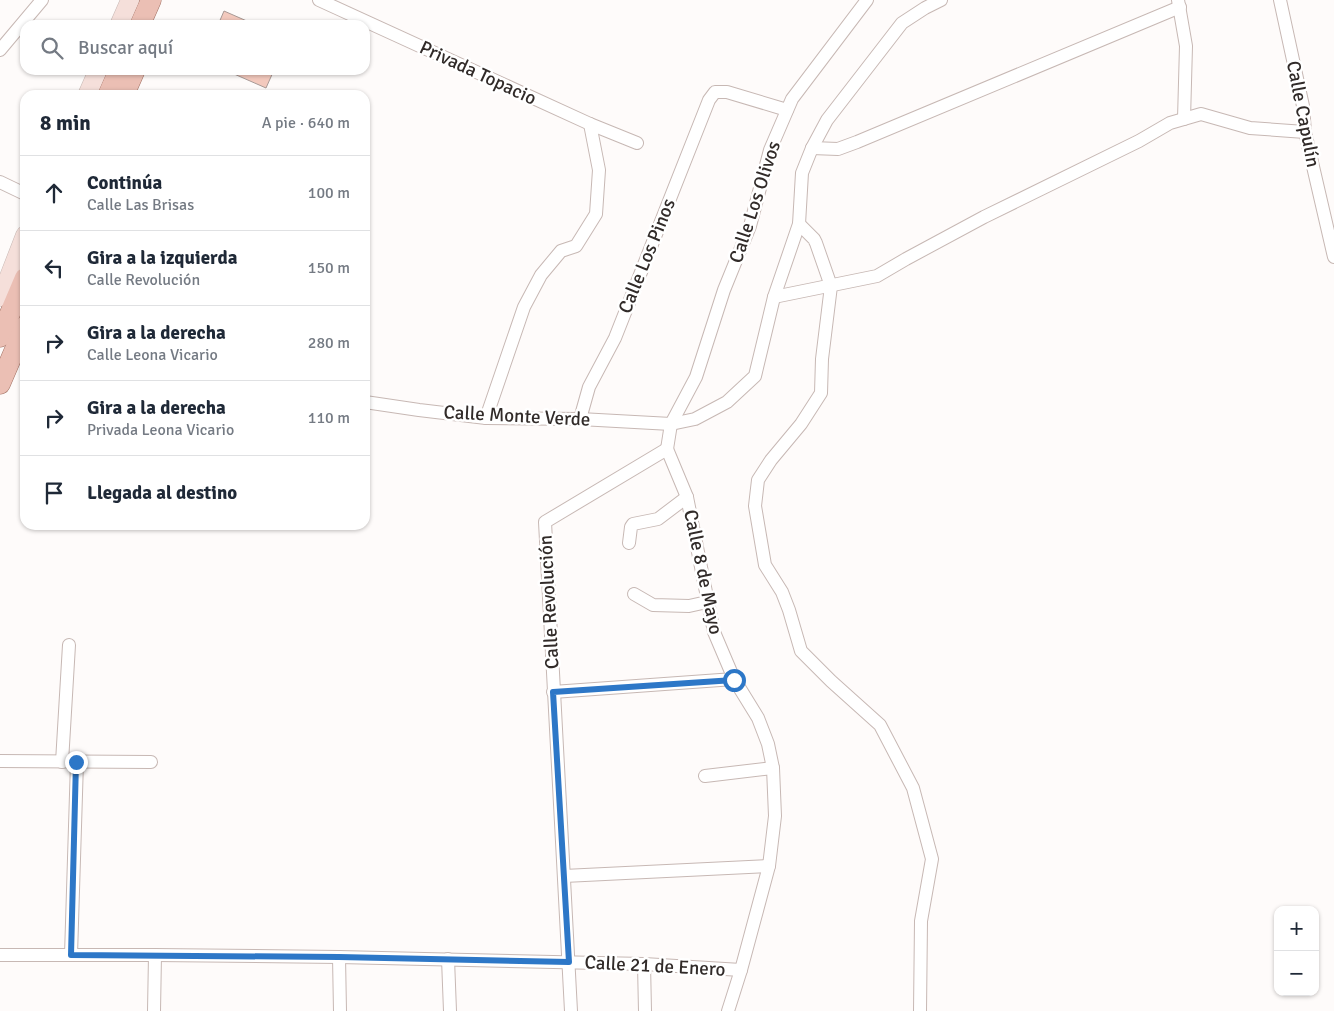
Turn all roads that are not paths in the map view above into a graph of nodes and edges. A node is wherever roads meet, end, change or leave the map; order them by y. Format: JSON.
{"nodes":[{"id":1,"x":42,"y":0,"type":"edge"},
{"id":2,"x":130,"y":0,"type":"edge"},
{"id":3,"x":151,"y":0,"type":"edge"},
{"id":4,"x":165,"y":0,"type":"edge"},
{"id":5,"x":319,"y":0,"type":"edge"},
{"id":6,"x":867,"y":0,"type":"edge"},
{"id":7,"x":941,"y":0,"type":"edge"},
{"id":8,"x":1280,"y":0,"type":"edge"},
{"id":9,"x":1179,"y":3,"type":"edge"},
{"id":10,"x":25,"y":20,"type":"edge"},
{"id":11,"x":121,"y":20,"type":"edge"},
{"id":12,"x":142,"y":20,"type":"edge"},
{"id":13,"x":156,"y":20,"type":"edge"},
{"id":14,"x":363,"y":20,"type":"edge"},
{"id":15,"x":370,"y":23,"type":"edge"},
{"id":16,"x":20,"y":26,"type":"edge"},
{"id":17,"x":0,"y":50,"type":"edge"},
{"id":18,"x":96,"y":75,"type":"edge"},
{"id":19,"x":117,"y":75,"type":"edge"},
{"id":20,"x":133,"y":75,"type":"edge"},
{"id":21,"x":89,"y":90,"type":"edge"},
{"id":22,"x":110,"y":90,"type":"edge"},
{"id":23,"x":126,"y":90,"type":"edge"},
{"id":24,"x":788,"y":110,"type":"junction"},
{"id":25,"x":1184,"y":119,"type":"junction"},
{"id":26,"x":590,"y":124,"type":"junction"},
{"id":27,"x":1305,"y":132,"type":"junction"},
{"id":28,"x":637,"y":143,"type":"dead end"},
{"id":29,"x":812,"y":148,"type":"junction"},
{"id":30,"x":0,"y":182,"type":"edge"},
{"id":31,"x":20,"y":192,"type":"edge"},
{"id":32,"x":799,"y":224,"type":"junction"},
{"id":33,"x":1334,"y":257,"type":"edge"},
{"id":34,"x":20,"y":262,"type":"edge"},
{"id":35,"x":831,"y":286,"type":"junction"},
{"id":36,"x":15,"y":288,"type":"edge"},
{"id":37,"x":774,"y":296,"type":"junction"},
{"id":38,"x":0,"y":336,"type":"edge"},
{"id":39,"x":20,"y":338,"type":"edge"},
{"id":40,"x":0,"y":384,"type":"edge"},
{"id":41,"x":370,"y":403,"type":"edge"},
{"id":42,"x":486,"y":418,"type":"junction"},
{"id":43,"x":580,"y":419,"type":"junction"},
{"id":44,"x":671,"y":424,"type":"junction"},
{"id":45,"x":667,"y":449,"type":"junction"},
{"id":46,"x":687,"y":496,"type":"junction"},
{"id":47,"x":629,"y":543,"type":"dead end"},
{"id":48,"x":634,"y":594,"type":"dead end"},
{"id":49,"x":707,"y":602,"type":"junction"},
{"id":50,"x":69,"y":645,"type":"dead end"},
{"id":51,"x":734,"y":680,"type":"junction"},
{"id":52,"x":553,"y":692,"type":"junction"},
{"id":53,"x":0,"y":761,"type":"edge"},
{"id":54,"x":62,"y":762,"type":"junction"},
{"id":55,"x":76,"y":762,"type":"junction"},
{"id":56,"x":152,"y":762,"type":"dead end"},
{"id":57,"x":773,"y":768,"type":"junction"},
{"id":58,"x":705,"y":776,"type":"dead end"},
{"id":59,"x":769,"y":866,"type":"junction"},
{"id":60,"x":564,"y":876,"type":"junction"},
{"id":61,"x":0,"y":955,"type":"edge"},
{"id":62,"x":71,"y":955,"type":"junction"},
{"id":63,"x":155,"y":955,"type":"junction"},
{"id":64,"x":339,"y":957,"type":"junction"},
{"id":65,"x":448,"y":959,"type":"junction"},
{"id":66,"x":569,"y":962,"type":"junction"},
{"id":67,"x":644,"y":964,"type":"junction"},
{"id":68,"x":741,"y":970,"type":"junction"},
{"id":69,"x":154,"y":1011,"type":"edge"},
{"id":70,"x":340,"y":1011,"type":"edge"},
{"id":71,"x":450,"y":1011,"type":"edge"},
{"id":72,"x":571,"y":1011,"type":"edge"},
{"id":73,"x":645,"y":1011,"type":"edge"},
{"id":74,"x":728,"y":1011,"type":"edge"},
{"id":75,"x":920,"y":1011,"type":"edge"}],
"edges":[{"from":1,"to":10,"type":"street"},
{"from":2,"to":11,"type":"street"},
{"from":3,"to":12,"type":"main road"},
{"from":4,"to":13,"type":"main road"},
{"from":5,"to":14,"type":"street","name":"Privada Topacio"},
{"from":6,"to":24,"type":"street","name":"Calle Los Olivos"},
{"from":7,"to":29,"type":"street","name":"Calle Monte Verde"},
{"from":8,"to":27,"type":"street","name":"Calle Capulín"},
{"from":9,"to":25,"type":"street"},
{"from":9,"to":29,"type":"street"},
{"from":15,"to":26,"type":"street","name":"Privada Topacio"},
{"from":16,"to":17,"type":"street"},
{"from":18,"to":21,"type":"street"},
{"from":19,"to":22,"type":"main road"},
{"from":20,"to":23,"type":"main road"},
{"from":24,"to":43,"type":"street","name":"Calle Los Pinos"},
{"from":24,"to":44,"type":"street","name":"Calle Los Olivos"},
{"from":25,"to":27,"type":"street"},
{"from":25,"to":35,"type":"street"},
{"from":26,"to":28,"type":"street","name":"Privada Topacio"},
{"from":26,"to":42,"type":"street"},
{"from":27,"to":33,"type":"street","name":"Calle Capulín"},
{"from":29,"to":32,"type":"street","name":"Calle Monte Verde"},
{"from":30,"to":31,"type":"street"},
{"from":32,"to":35,"type":"street"},
{"from":32,"to":37,"type":"street","name":"Calle Monte Verde"},
{"from":34,"to":36,"type":"street"},
{"from":35,"to":37,"type":"street"},
{"from":35,"to":75,"type":"street"},
{"from":36,"to":38,"type":"main road"},
{"from":37,"to":44,"type":"street","name":"Calle Monte Verde"},
{"from":39,"to":40,"type":"main road"},
{"from":41,"to":42,"type":"street","name":"Calle Monte Verde"},
{"from":42,"to":43,"type":"street","name":"Calle Monte Verde"},
{"from":43,"to":44,"type":"street","name":"Calle Monte Verde"},
{"from":44,"to":45,"type":"street","name":"Calle Los Olivos"},
{"from":45,"to":46,"type":"street","name":"Calle 8 de Mayo"},
{"from":45,"to":52,"type":"street","name":"Calle Revolución"},
{"from":46,"to":47,"type":"street"},
{"from":46,"to":49,"type":"street","name":"Calle 8 de Mayo"},
{"from":48,"to":49,"type":"street"},
{"from":49,"to":51,"type":"street","name":"Calle 8 de Mayo"},
{"from":50,"to":54,"type":"street"},
{"from":51,"to":52,"type":"street"},
{"from":51,"to":57,"type":"street","name":"Calle 8 de Mayo"},
{"from":52,"to":60,"type":"street","name":"Calle Revolución"},
{"from":53,"to":54,"type":"street"},
{"from":54,"to":55,"type":"street"},
{"from":55,"to":56,"type":"street"},
{"from":55,"to":62,"type":"street"},
{"from":57,"to":58,"type":"street"},
{"from":57,"to":59,"type":"street","name":"Calle 8 de Mayo"},
{"from":59,"to":60,"type":"street"},
{"from":59,"to":68,"type":"street","name":"Calle 8 de Mayo"},
{"from":60,"to":66,"type":"street","name":"Calle Revolución"},
{"from":61,"to":62,"type":"street","name":"Calle 21 de Enero"},
{"from":62,"to":63,"type":"street","name":"Calle 21 de Enero"},
{"from":63,"to":64,"type":"street","name":"Calle 21 de Enero"},
{"from":63,"to":69,"type":"street"},
{"from":64,"to":65,"type":"street","name":"Calle 21 de Enero"},
{"from":64,"to":70,"type":"street"},
{"from":65,"to":66,"type":"street","name":"Calle 21 de Enero"},
{"from":65,"to":71,"type":"street"},
{"from":66,"to":67,"type":"street","name":"Calle 21 de Enero"},
{"from":66,"to":72,"type":"street","name":"Calle Revolución"},
{"from":67,"to":68,"type":"street","name":"Calle 21 de Enero"},
{"from":67,"to":73,"type":"street"},
{"from":68,"to":74,"type":"street","name":"Calle 8 de Mayo"}]}
